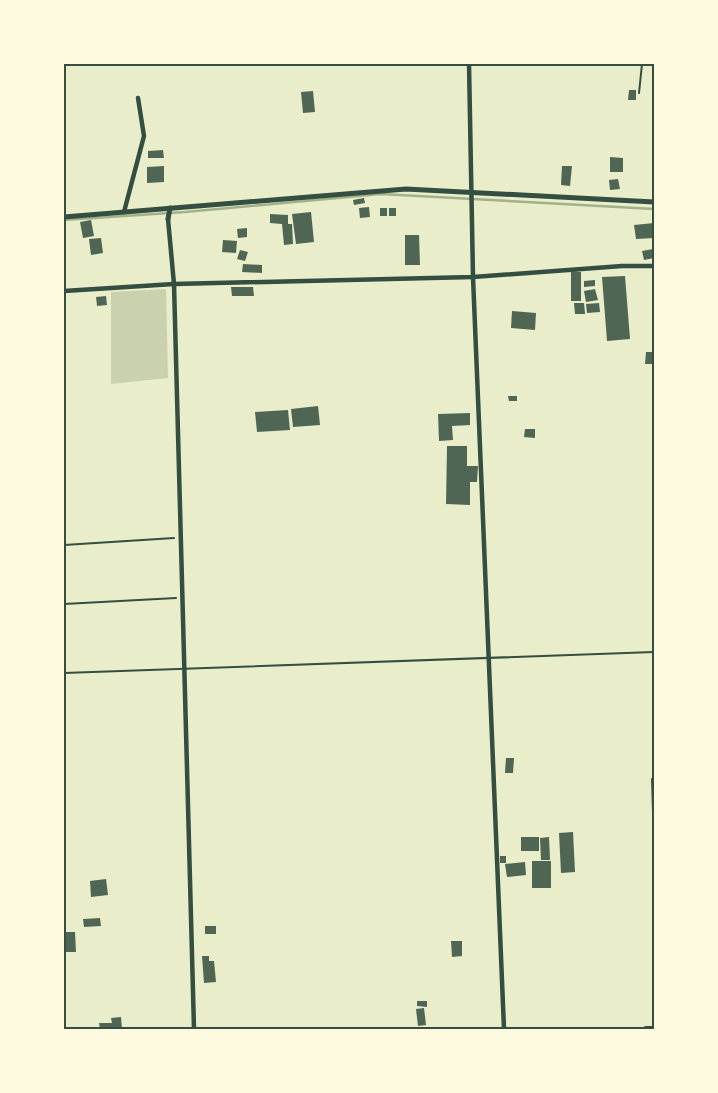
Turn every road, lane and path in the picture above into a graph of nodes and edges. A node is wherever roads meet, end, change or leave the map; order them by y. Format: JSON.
{"nodes":[{"id":1,"x":469,"y":64,"type":"edge"},
{"id":2,"x":642,"y":64,"type":"edge"},
{"id":3,"x":640,"y":92,"type":"dead end"},
{"id":4,"x":138,"y":98,"type":"dead end"},
{"id":5,"x":472,"y":195,"type":"junction"},
{"id":6,"x":654,"y":202,"type":"edge"},
{"id":7,"x":169,"y":210,"type":"junction"},
{"id":8,"x":124,"y":212,"type":"junction"},
{"id":9,"x":64,"y":217,"type":"edge"},
{"id":10,"x":168,"y":219,"type":"joint"},
{"id":11,"x":654,"y":266,"type":"edge"},
{"id":12,"x":473,"y":277,"type":"junction"},
{"id":13,"x":174,"y":284,"type":"junction"},
{"id":14,"x":64,"y":291,"type":"edge"},
{"id":15,"x":180,"y":538,"type":"junction"},
{"id":16,"x":64,"y":544,"type":"edge"},
{"id":17,"x":182,"y":598,"type":"junction"},
{"id":18,"x":64,"y":604,"type":"edge"},
{"id":19,"x":654,"y":652,"type":"edge"},
{"id":20,"x":489,"y":658,"type":"junction"},
{"id":21,"x":184,"y":668,"type":"junction"},
{"id":22,"x":64,"y":673,"type":"edge"},
{"id":23,"x":652,"y":779,"type":"dead end"},
{"id":24,"x":654,"y":846,"type":"edge"},
{"id":25,"x":194,"y":1029,"type":"edge"},
{"id":26,"x":504,"y":1029,"type":"edge"},
{"id":27,"x":646,"y":1029,"type":"edge"},
{"id":28,"x":654,"y":1029,"type":"edge"}],
"edges":[{"from":1,"to":5,"type":"street"},
{"from":2,"to":3,"type":"path"},
{"from":4,"to":8,"type":"street"},
{"from":5,"to":6,"type":"street"},
{"from":5,"to":7,"type":"street"},
{"from":5,"to":12,"type":"street"},
{"from":7,"to":8,"type":"street"},
{"from":7,"to":10,"type":"street"},
{"from":8,"to":9,"type":"street"},
{"from":10,"to":13,"type":"street"},
{"from":11,"to":12,"type":"street"},
{"from":12,"to":13,"type":"street"},
{"from":12,"to":20,"type":"street"},
{"from":13,"to":14,"type":"street"},
{"from":13,"to":15,"type":"street"},
{"from":15,"to":16,"type":"path"},
{"from":15,"to":17,"type":"street"},
{"from":17,"to":18,"type":"path"},
{"from":17,"to":21,"type":"street"},
{"from":19,"to":20,"type":"lane"},
{"from":20,"to":21,"type":"lane"},
{"from":20,"to":26,"type":"street"},
{"from":21,"to":22,"type":"lane"},
{"from":21,"to":25,"type":"street"},
{"from":23,"to":24,"type":"lane"},
{"from":27,"to":28,"type":"main road"}]}
